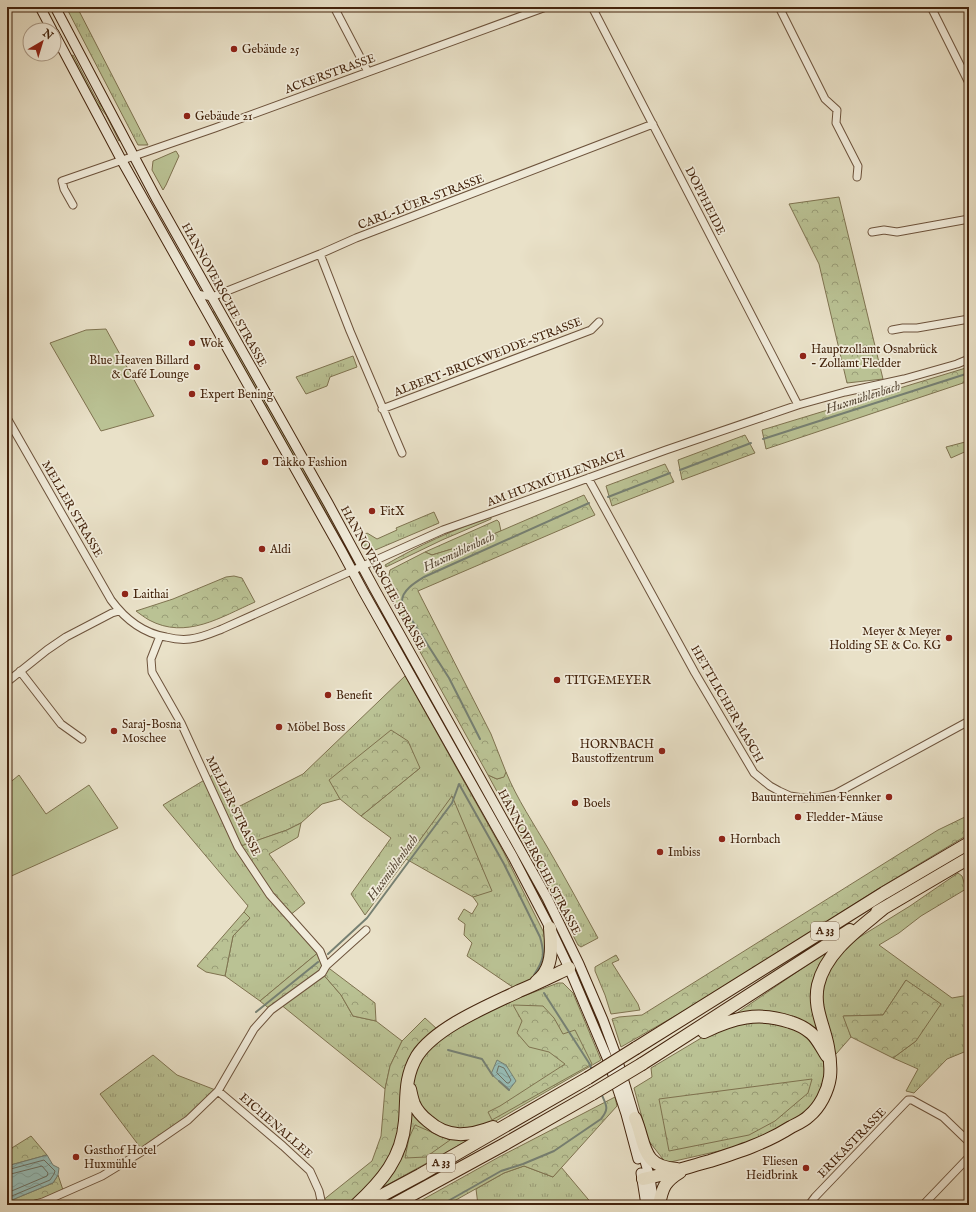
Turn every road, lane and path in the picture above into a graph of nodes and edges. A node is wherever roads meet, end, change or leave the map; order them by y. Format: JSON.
{"nodes":[{"id":1,"x":40,"y":7,"type":"edge"},
{"id":2,"x":55,"y":7,"type":"edge"},
{"id":3,"x":334,"y":7,"type":"edge"},
{"id":4,"x":546,"y":7,"type":"edge"},
{"id":5,"x":592,"y":7,"type":"edge"},
{"id":6,"x":778,"y":7,"type":"edge"},
{"id":7,"x":930,"y":7,"type":"edge"},
{"id":8,"x":48,"y":22,"type":"edge"},
{"id":9,"x":62,"y":48,"type":"edge"},
{"id":10,"x":368,"y":72,"type":"junction"},
{"id":11,"x":969,"y":83,"type":"edge"},
{"id":12,"x":653,"y":124,"type":"junction"},
{"id":13,"x":134,"y":157,"type":"junction"},
{"id":14,"x":122,"y":161,"type":"junction"},
{"id":15,"x":857,"y":177,"type":"dead end"},
{"id":16,"x":73,"y":205,"type":"dead end"},
{"id":17,"x":969,"y":219,"type":"edge"},
{"id":18,"x":872,"y":232,"type":"dead end"},
{"id":19,"x":320,"y":254,"type":"junction"},
{"id":20,"x":197,"y":294,"type":"junction"},
{"id":21,"x":212,"y":297,"type":"junction"},
{"id":22,"x":969,"y":319,"type":"edge"},
{"id":23,"x":599,"y":322,"type":"dead end"},
{"id":24,"x":892,"y":330,"type":"dead end"},
{"id":25,"x":969,"y":359,"type":"edge"},
{"id":26,"x":798,"y":405,"type":"junction"},
{"id":27,"x":382,"y":409,"type":"junction"},
{"id":28,"x":7,"y":418,"type":"edge"},
{"id":29,"x":402,"y":453,"type":"dead end"},
{"id":30,"x":588,"y":478,"type":"junction"},
{"id":31,"x":363,"y":566,"type":"junction"},
{"id":32,"x":352,"y":571,"type":"junction"},
{"id":33,"x":119,"y":611,"type":"junction"},
{"id":34,"x":160,"y":636,"type":"junction"},
{"id":35,"x":20,"y":671,"type":"junction"},
{"id":36,"x":7,"y":682,"type":"edge"},
{"id":37,"x":969,"y":721,"type":"edge"},
{"id":38,"x":82,"y":739,"type":"dead end"},
{"id":39,"x":969,"y":844,"type":"edge"},
{"id":40,"x":962,"y":862,"type":"edge"},
{"id":41,"x":884,"y":908,"type":"junction"},
{"id":42,"x":550,"y":928,"type":"junction"},
{"id":43,"x":366,"y":930,"type":"dead end"},
{"id":44,"x":326,"y":966,"type":"junction"},
{"id":45,"x":574,"y":966,"type":"junction"},
{"id":46,"x":535,"y":984,"type":"junction"},
{"id":47,"x":663,"y":1050,"type":"junction"},
{"id":48,"x":830,"y":1063,"type":"junction"},
{"id":49,"x":407,"y":1080,"type":"junction"},
{"id":50,"x":218,"y":1091,"type":"junction"},
{"id":51,"x":635,"y":1118,"type":"junction"},
{"id":52,"x":517,"y":1119,"type":"junction"},
{"id":53,"x":969,"y":1142,"type":"edge"},
{"id":54,"x":969,"y":1157,"type":"edge"},
{"id":55,"x":686,"y":1168,"type":"junction"},
{"id":56,"x":646,"y":1179,"type":"junction"},
{"id":57,"x":813,"y":1204,"type":"edge"},
{"id":58,"x":32,"y":1205,"type":"edge"},
{"id":59,"x":322,"y":1205,"type":"edge"},
{"id":60,"x":356,"y":1205,"type":"edge"},
{"id":61,"x":364,"y":1205,"type":"edge"},
{"id":62,"x":393,"y":1205,"type":"edge"},
{"id":63,"x":646,"y":1205,"type":"edge"},
{"id":64,"x":654,"y":1205,"type":"edge"},
{"id":65,"x":659,"y":1205,"type":"edge"},
{"id":66,"x":923,"y":1205,"type":"edge"}],
"edges":[{"from":1,"to":8,"type":"main road"},
{"from":2,"to":13,"type":"main road","name":"HANNOVERSCHE STRASSE"},
{"from":3,"to":10,"type":"street"},
{"from":4,"to":10,"type":"street","name":"ACKERSTRASSE"},
{"from":5,"to":12,"type":"street","name":"DOPPHEIDE"},
{"from":6,"to":15,"type":"street"},
{"from":7,"to":11,"type":"street"},
{"from":9,"to":14,"type":"main road","name":"HANNOVERSCHE STRASSE"},
{"from":10,"to":13,"type":"street","name":"ACKERSTRASSE"},
{"from":12,"to":19,"type":"street","name":"CARL-LÜER-STRASSE"},
{"from":12,"to":26,"type":"street","name":"DOPPHEIDE"},
{"from":13,"to":14,"type":"street","name":"ACKERSTRASSE"},
{"from":13,"to":21,"type":"main road","name":"HANNOVERSCHE STRASSE"},
{"from":14,"to":16,"type":"street"},
{"from":14,"to":20,"type":"main road","name":"HANNOVERSCHE STRASSE"},
{"from":17,"to":18,"type":"street"},
{"from":19,"to":21,"type":"street","name":"CARL-LÜER-STRASSE"},
{"from":19,"to":27,"type":"street"},
{"from":20,"to":21,"type":"street"},
{"from":20,"to":32,"type":"main road","name":"HANNOVERSCHE STRASSE"},
{"from":21,"to":31,"type":"main road","name":"HANNOVERSCHE STRASSE"},
{"from":22,"to":24,"type":"street"},
{"from":23,"to":27,"type":"street","name":"ALBERT-BRICKWEDDE-STRASSE"},
{"from":25,"to":26,"type":"street","name":"AM HUXMÜHLENBACH"},
{"from":26,"to":30,"type":"street","name":"AM HUXMÜHLENBACH"},
{"from":27,"to":29,"type":"street"},
{"from":28,"to":33,"type":"street","name":"MELLER STRASSE"},
{"from":30,"to":31,"type":"street","name":"AM HUXMÜHLENBACH"},
{"from":30,"to":37,"type":"street","name":"HETTLICHER MASCH"},
{"from":31,"to":32,"type":"street","name":"AM HUXMÜHLENBACH"},
{"from":31,"to":45,"type":"main road","name":"HANNOVERSCHE STRASSE"},
{"from":32,"to":34,"type":"street","name":"AM HUXMÜHLENBACH"},
{"from":32,"to":42,"type":"main road","name":"HANNOVERSCHE STRASSE"},
{"from":33,"to":34,"type":"street","name":"AM HUXMÜHLENBACH"},
{"from":33,"to":35,"type":"street"},
{"from":34,"to":44,"type":"street","name":"MELLER STRASSE"},
{"from":35,"to":36,"type":"street"},
{"from":35,"to":38,"type":"street"},
{"from":39,"to":52,"type":"highway","number":"A 33","bridge":true},
{"from":40,"to":41,"type":"highway","number":"A 33"},
{"from":41,"to":47,"type":"highway","number":"A 33"},
{"from":41,"to":48,"type":"highway"},
{"from":42,"to":45,"type":"main road","name":"HANNOVERSCHE STRASSE"},
{"from":42,"to":46,"type":"highway"},
{"from":43,"to":44,"type":"street"},
{"from":44,"to":50,"type":"street"},
{"from":45,"to":46,"type":"highway"},
{"from":45,"to":51,"type":"main road","name":"HANNOVERSCHE STRASSE"},
{"from":45,"to":56,"type":"main road","name":"HANNOVERSCHE STRASSE"},
{"from":46,"to":49,"type":"highway"},
{"from":47,"to":48,"type":"highway"},
{"from":47,"to":62,"type":"highway","number":"A 33","bridge":true},
{"from":48,"to":55,"type":"highway"},
{"from":49,"to":52,"type":"highway"},
{"from":49,"to":60,"type":"highway"},
{"from":50,"to":58,"type":"street"},
{"from":50,"to":59,"type":"street","name":"EICHENALLEE"},
{"from":51,"to":55,"type":"highway"},
{"from":51,"to":56,"type":"main road","name":"HANNOVERSCHE STRASSE"},
{"from":52,"to":61,"type":"highway","number":"A 33"},
{"from":53,"to":57,"type":"street","name":"ERIKASTRASSE"},
{"from":54,"to":66,"type":"street"},
{"from":55,"to":56,"type":"highway"},
{"from":55,"to":65,"type":"highway"},
{"from":56,"to":63,"type":"main road"},
{"from":56,"to":64,"type":"main road"}]}
